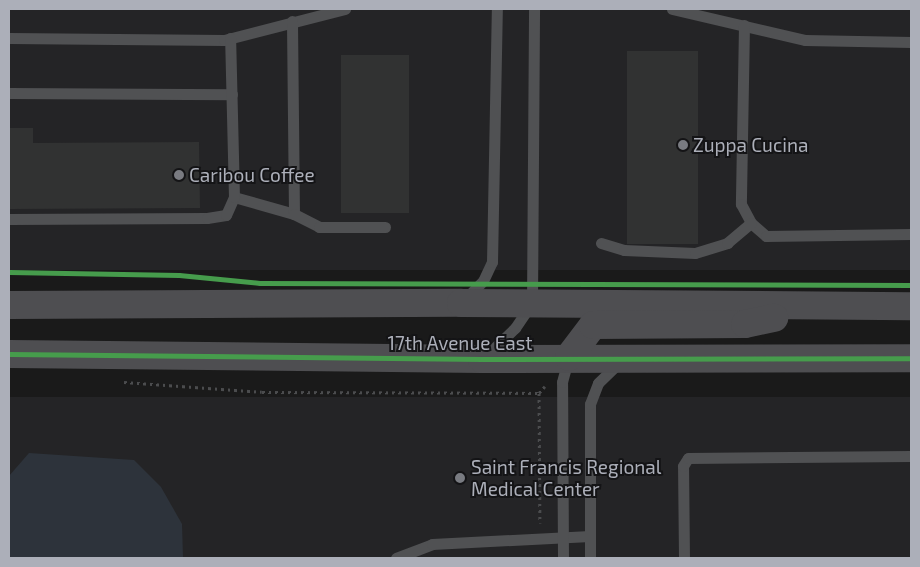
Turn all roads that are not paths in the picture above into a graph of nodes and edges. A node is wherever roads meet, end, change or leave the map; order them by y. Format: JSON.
{"nodes":[{"id":1,"x":345,"y":9,"type":"edge"},
{"id":2,"x":497,"y":9,"type":"edge"},
{"id":3,"x":534,"y":9,"type":"edge"},
{"id":4,"x":672,"y":9,"type":"edge"},
{"id":5,"x":292,"y":21,"type":"junction"},
{"id":6,"x":744,"y":24,"type":"junction"},
{"id":7,"x":9,"y":38,"type":"edge"},
{"id":8,"x":230,"y":38,"type":"junction"},
{"id":9,"x":911,"y":42,"type":"edge"},
{"id":10,"x":9,"y":93,"type":"edge"},
{"id":11,"x":232,"y":94,"type":"junction"},
{"id":12,"x":234,"y":197,"type":"junction"},
{"id":13,"x":294,"y":214,"type":"junction"},
{"id":14,"x":9,"y":220,"type":"edge"},
{"id":15,"x":751,"y":224,"type":"junction"},
{"id":16,"x":386,"y":227,"type":"dead end"},
{"id":17,"x":911,"y":234,"type":"edge"},
{"id":18,"x":601,"y":243,"type":"dead end"},
{"id":19,"x":461,"y":303,"type":"junction"},
{"id":20,"x":532,"y":303,"type":"junction"},
{"id":21,"x":9,"y":305,"type":"edge"},
{"id":22,"x":839,"y":306,"type":"junction"},
{"id":23,"x":911,"y":306,"type":"edge"},
{"id":24,"x":9,"y":354,"type":"edge"},
{"id":25,"x":624,"y":357,"type":"junction"},
{"id":26,"x":911,"y":358,"type":"edge"},
{"id":27,"x":482,"y":359,"type":"junction"},
{"id":28,"x":566,"y":369,"type":"junction"},
{"id":29,"x":911,"y":456,"type":"edge"},
{"id":30,"x":563,"y":536,"type":"junction"},
{"id":31,"x":590,"y":536,"type":"junction"},
{"id":32,"x":396,"y":558,"type":"edge"},
{"id":33,"x":563,"y":558,"type":"edge"},
{"id":34,"x":590,"y":558,"type":"edge"},
{"id":35,"x":684,"y":558,"type":"edge"}],
"edges":[{"from":1,"to":5,"type":"lane"},
{"from":2,"to":19,"type":"lane"},
{"from":3,"to":20,"type":"lane"},
{"from":4,"to":6,"type":"lane"},
{"from":5,"to":8,"type":"lane"},
{"from":5,"to":13,"type":"lane"},
{"from":6,"to":9,"type":"lane"},
{"from":6,"to":15,"type":"lane"},
{"from":7,"to":8,"type":"lane"},
{"from":8,"to":11,"type":"lane"},
{"from":10,"to":11,"type":"lane"},
{"from":11,"to":12,"type":"lane"},
{"from":12,"to":13,"type":"lane"},
{"from":12,"to":14,"type":"lane"},
{"from":13,"to":16,"type":"lane"},
{"from":15,"to":17,"type":"lane"},
{"from":15,"to":18,"type":"lane"},
{"from":19,"to":20,"type":"street"},
{"from":19,"to":21,"type":"street"},
{"from":20,"to":22,"type":"street"},
{"from":20,"to":27,"type":"lane"},
{"from":22,"to":23,"type":"street"},
{"from":22,"to":28,"type":"street"},
{"from":24,"to":27,"type":"street","name":"17th Avenue East"},
{"from":25,"to":26,"type":"street","name":"17th Avenue East"},
{"from":25,"to":28,"type":"street","name":"17th Avenue East"},
{"from":25,"to":31,"type":"lane"},
{"from":27,"to":28,"type":"street","name":"17th Avenue East"},
{"from":28,"to":30,"type":"lane"},
{"from":29,"to":35,"type":"lane"},
{"from":30,"to":31,"type":"lane"},
{"from":30,"to":32,"type":"lane"},
{"from":30,"to":33,"type":"lane"},
{"from":31,"to":34,"type":"lane"}]}
